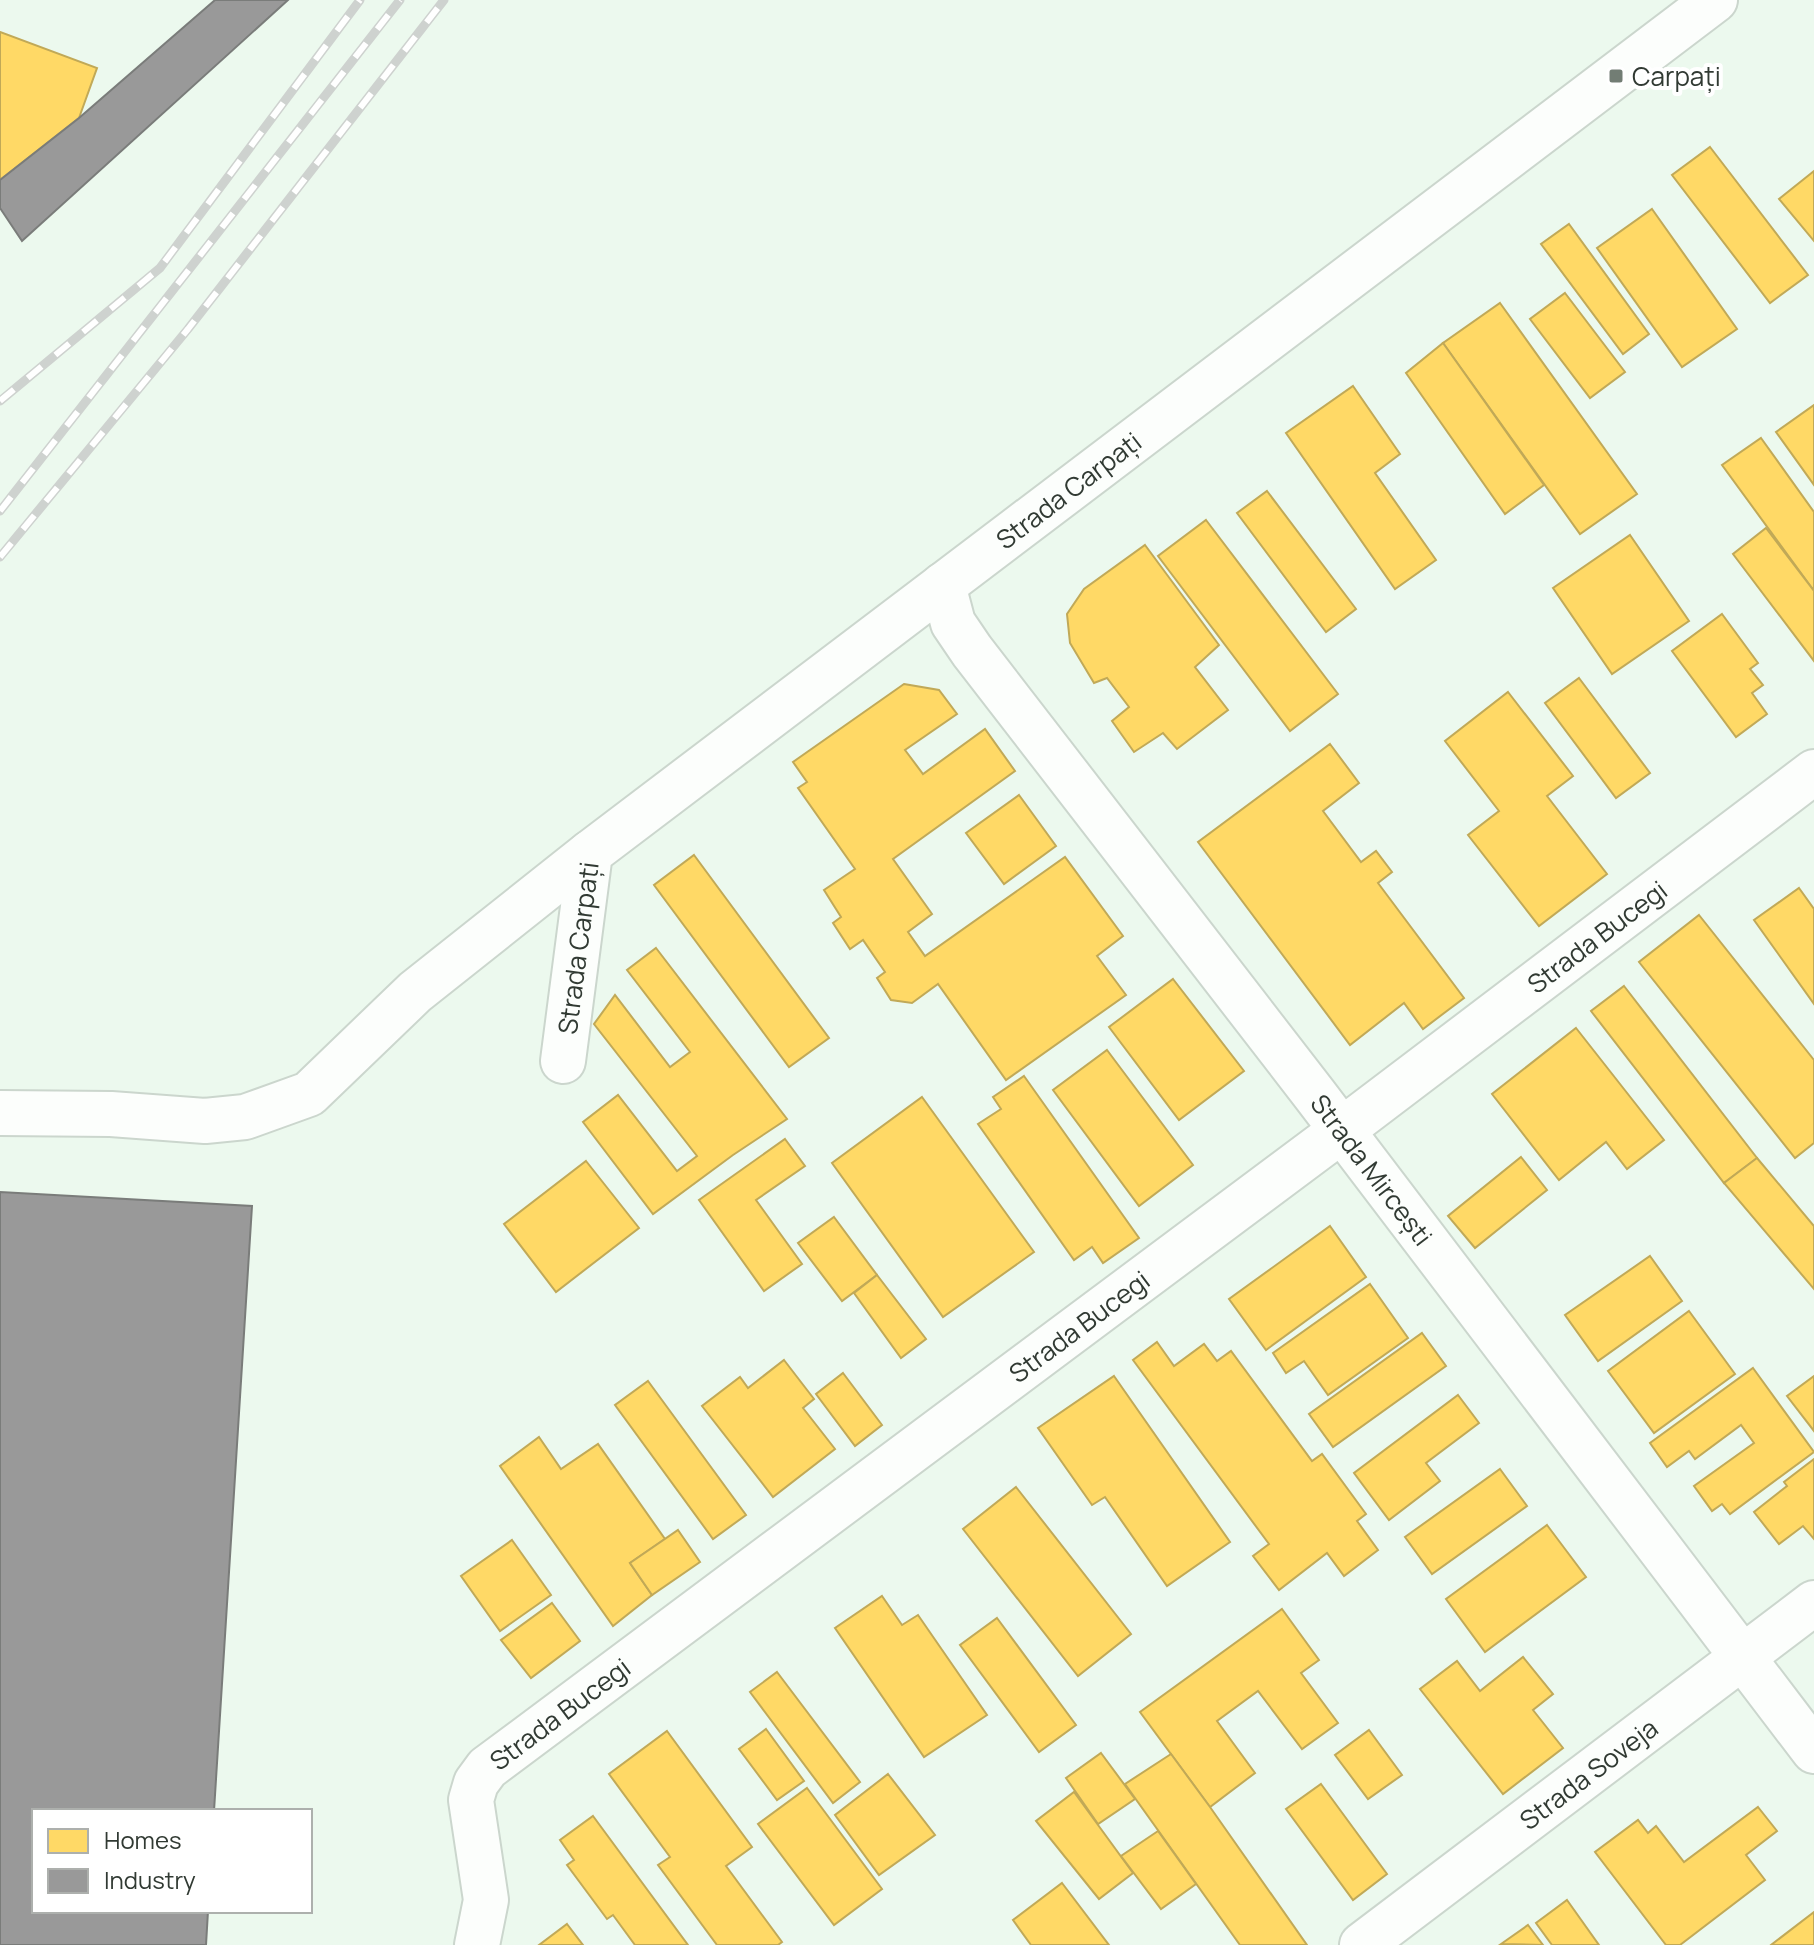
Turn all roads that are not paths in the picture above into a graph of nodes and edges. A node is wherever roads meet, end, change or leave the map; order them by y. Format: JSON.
{"nodes":[{"id":1,"x":1715,"y":0,"type":"edge"},
{"id":2,"x":943,"y":585,"type":"junction"},
{"id":3,"x":1814,"y":772,"type":"edge"},
{"id":4,"x":590,"y":853,"type":"junction"},
{"id":5,"x":563,"y":1061,"type":"dead end"},
{"id":6,"x":0,"y":1113,"type":"edge"},
{"id":7,"x":1342,"y":1130,"type":"junction"},
{"id":8,"x":1814,"y":1603,"type":"edge"},
{"id":9,"x":1743,"y":1656,"type":"junction"},
{"id":10,"x":1814,"y":1751,"type":"edge"},
{"id":11,"x":477,"y":1945,"type":"edge"},
{"id":12,"x":1362,"y":1945,"type":"edge"}],
"edges":[{"from":1,"to":2,"type":"street","name":"Strada Carpați"},
{"from":2,"to":4,"type":"street","name":"Strada Carpați"},
{"from":2,"to":7,"type":"street","name":"Strada Mircești"},
{"from":3,"to":7,"type":"street","name":"Strada Bucegi"},
{"from":4,"to":5,"type":"street","name":"Strada Carpați"},
{"from":4,"to":6,"type":"street"},
{"from":7,"to":9,"type":"street","name":"Strada Mircești"},
{"from":7,"to":11,"type":"street","name":"Strada Bucegi"},
{"from":8,"to":9,"type":"street","name":"Strada Soveja"},
{"from":9,"to":10,"type":"street","name":"Strada Mircești"},
{"from":9,"to":12,"type":"street","name":"Strada Soveja"}]}
